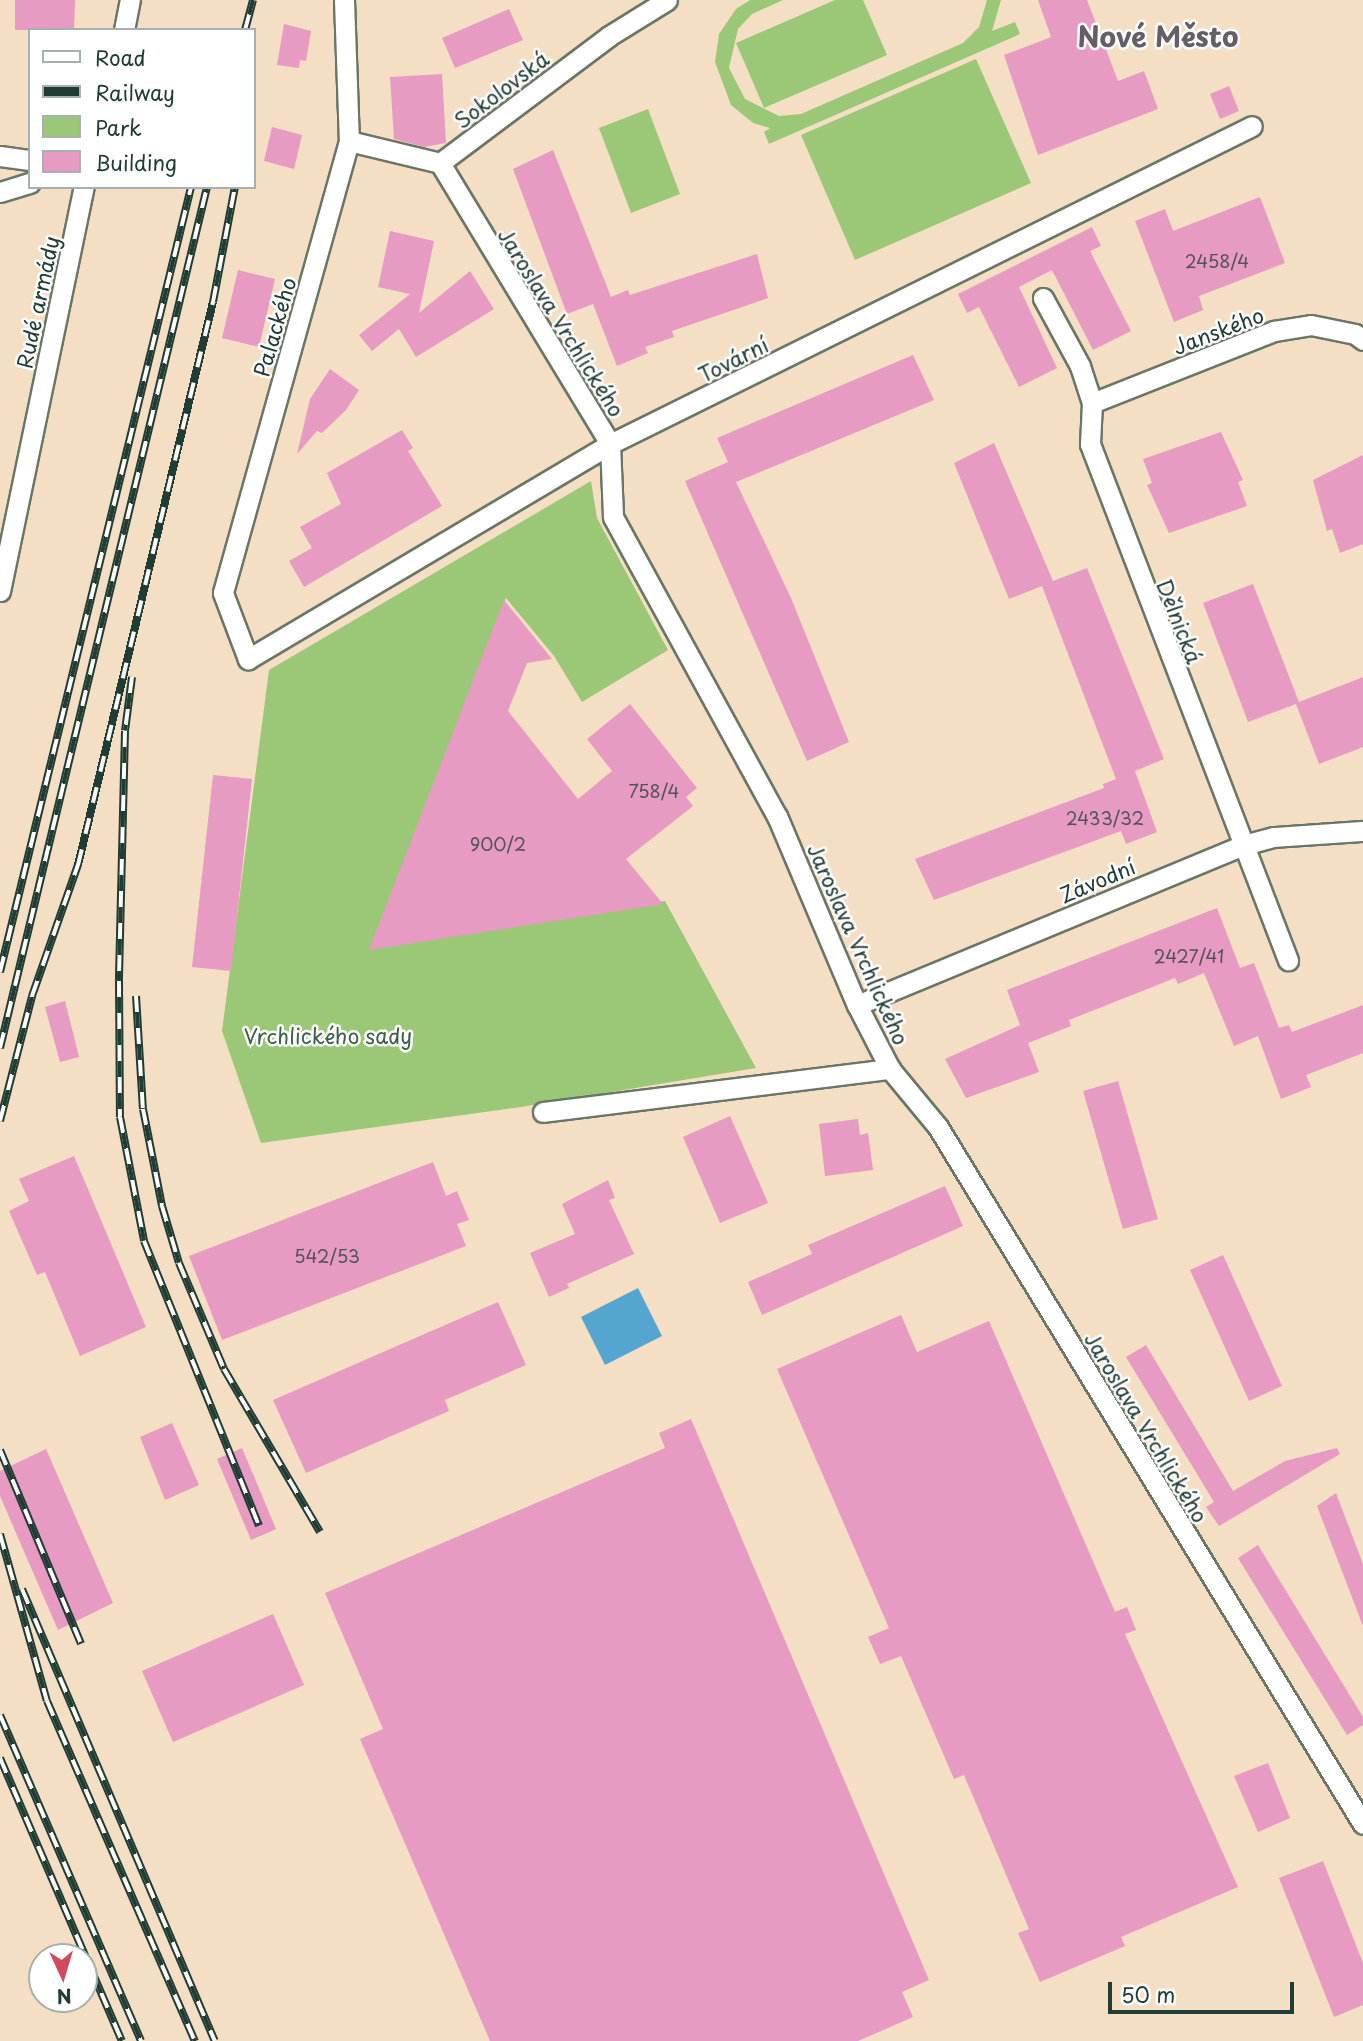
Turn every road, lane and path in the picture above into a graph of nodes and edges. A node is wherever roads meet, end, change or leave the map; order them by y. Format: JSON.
{"nodes":[{"id":1,"x":130,"y":0,"type":"edge"},
{"id":2,"x":344,"y":0,"type":"edge"},
{"id":3,"x":667,"y":0,"type":"edge"},
{"id":4,"x":124,"y":28,"type":"edge"},
{"id":5,"x":1252,"y":126,"type":"dead end"},
{"id":6,"x":349,"y":141,"type":"junction"},
{"id":7,"x":0,"y":156,"type":"edge"},
{"id":8,"x":28,"y":160,"type":"edge"},
{"id":9,"x":440,"y":163,"type":"junction"},
{"id":10,"x":28,"y":184,"type":"edge"},
{"id":11,"x":84,"y":189,"type":"edge"},
{"id":12,"x":0,"y":192,"type":"edge"},
{"id":13,"x":1044,"y":298,"type":"dead end"},
{"id":14,"x":1363,"y":340,"type":"edge"},
{"id":15,"x":1091,"y":403,"type":"junction"},
{"id":16,"x":610,"y":444,"type":"junction"},
{"id":17,"x":0,"y":591,"type":"edge"},
{"id":18,"x":248,"y":659,"type":"joint"},
{"id":19,"x":1363,"y":831,"type":"edge"},
{"id":20,"x":1240,"y":846,"type":"junction"},
{"id":21,"x":1288,"y":960,"type":"dead end"},
{"id":22,"x":857,"y":1005,"type":"junction"},
{"id":23,"x":890,"y":1069,"type":"junction"},
{"id":24,"x":543,"y":1112,"type":"dead end"},
{"id":25,"x":1363,"y":1824,"type":"edge"}],
"edges":[{"from":1,"to":4,"type":"street"},
{"from":2,"to":6,"type":"street","name":"Palackého"},
{"from":3,"to":9,"type":"street","name":"Sokolovská"},
{"from":5,"to":16,"type":"street","name":"Tovární"},
{"from":6,"to":9,"type":"street"},
{"from":6,"to":18,"type":"street","name":"Palackého"},
{"from":7,"to":8,"type":"street"},
{"from":9,"to":16,"type":"street","name":"Jaroslava Vrchlického"},
{"from":10,"to":12,"type":"street"},
{"from":11,"to":17,"type":"street","name":"Rudé armády"},
{"from":13,"to":15,"type":"street","name":"Dělnická"},
{"from":14,"to":15,"type":"street","name":"Janského"},
{"from":15,"to":20,"type":"street","name":"Dělnická"},
{"from":16,"to":18,"type":"street","name":"Tovární"},
{"from":16,"to":22,"type":"street","name":"Jaroslava Vrchlického"},
{"from":19,"to":20,"type":"street","name":"Závodní"},
{"from":20,"to":21,"type":"street","name":"Dělnická"},
{"from":20,"to":22,"type":"street","name":"Závodní"},
{"from":22,"to":23,"type":"street","name":"Jaroslava Vrchlického"},
{"from":23,"to":24,"type":"street"},
{"from":23,"to":25,"type":"street","name":"Jaroslava Vrchlického"}]}
